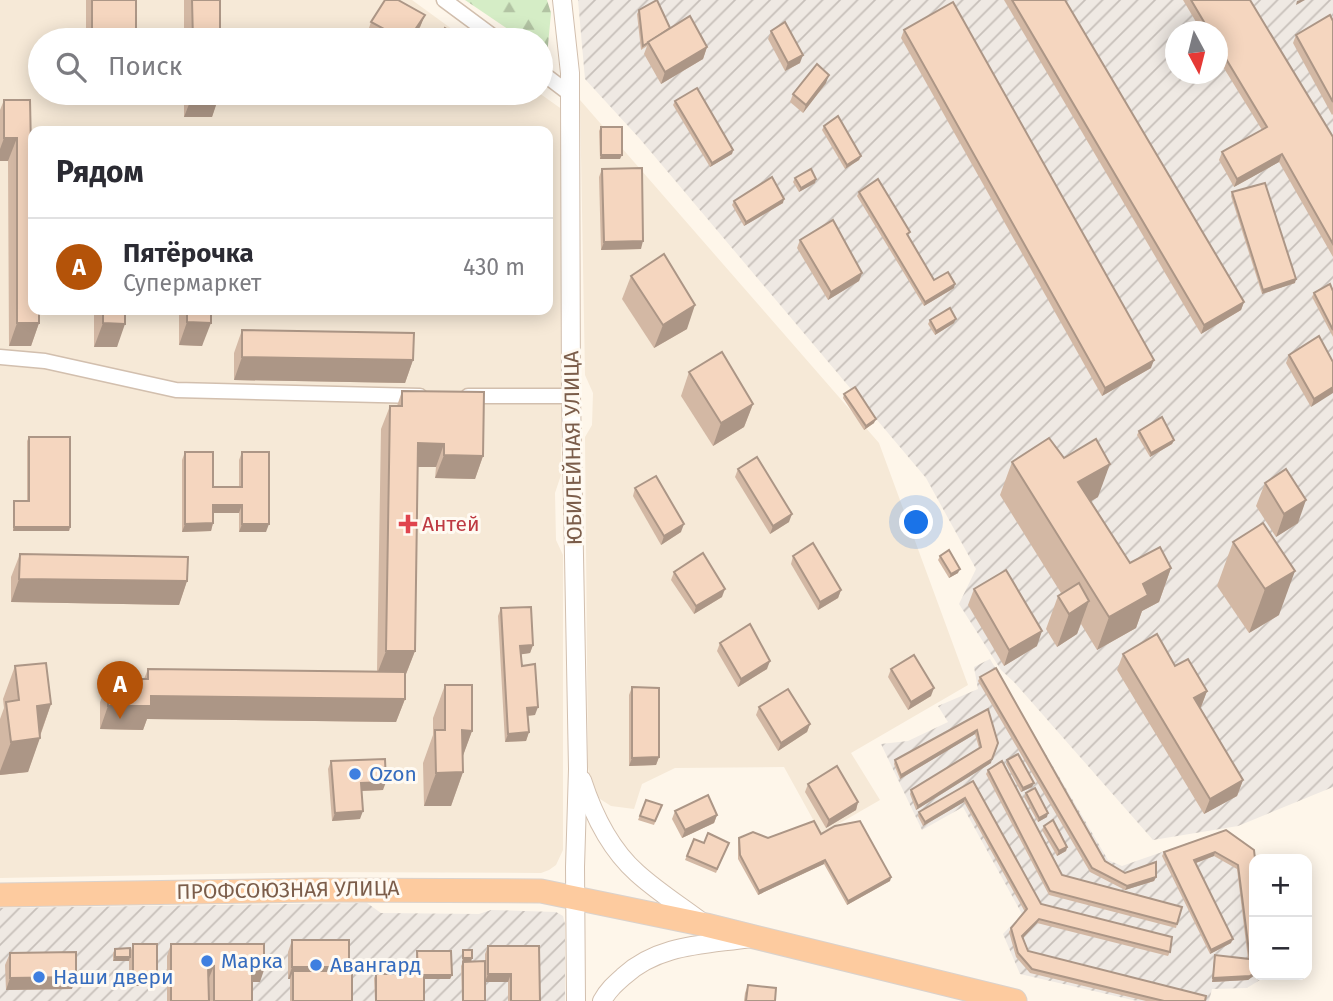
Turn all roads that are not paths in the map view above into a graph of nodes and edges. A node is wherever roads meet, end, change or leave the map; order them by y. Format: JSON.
{"nodes":[{"id":1,"x":444,"y":0,"type":"edge"},
{"id":2,"x":562,"y":0,"type":"edge"},
{"id":3,"x":482,"y":28,"type":"edge"},
{"id":4,"x":553,"y":81,"type":"edge"},
{"id":5,"x":570,"y":94,"type":"junction"},
{"id":6,"x":0,"y":357,"type":"edge"},
{"id":7,"x":571,"y":396,"type":"junction"},
{"id":8,"x":578,"y":769,"type":"junction"},
{"id":9,"x":0,"y":895,"type":"edge"},
{"id":10,"x":575,"y":897,"type":"junction"},
{"id":11,"x":706,"y":925,"type":"junction"},
{"id":12,"x":753,"y":938,"type":"junction"},
{"id":13,"x":576,"y":1001,"type":"edge"},
{"id":14,"x":602,"y":1001,"type":"edge"},
{"id":15,"x":1014,"y":1001,"type":"edge"}],
"edges":[{"from":1,"to":3,"type":"street"},
{"from":2,"to":5,"type":"street","name":"ЮБИЛЕЙНАЯ УЛИЦА"},
{"from":4,"to":5,"type":"street"},
{"from":5,"to":7,"type":"street","name":"ЮБИЛЕЙНАЯ УЛИЦА"},
{"from":6,"to":7,"type":"street"},
{"from":7,"to":8,"type":"street","name":"ЮБИЛЕЙНАЯ УЛИЦА"},
{"from":8,"to":10,"type":"street","name":"ЮБИЛЕЙНАЯ УЛИЦА"},
{"from":8,"to":11,"type":"street"},
{"from":9,"to":10,"type":"highway","name":"ПРОФСОЮЗНАЯ УЛИЦА"},
{"from":10,"to":11,"type":"highway","name":"ПРОФСОЮЗНАЯ УЛИЦА"},
{"from":10,"to":13,"type":"street","name":"ЮБИЛЕЙНАЯ УЛИЦА"},
{"from":11,"to":12,"type":"highway","name":"ПРОФСОЮЗНАЯ УЛИЦА"},
{"from":12,"to":14,"type":"street"},
{"from":12,"to":15,"type":"highway","name":"ПРОФСОЮЗНАЯ УЛИЦА"}]}
